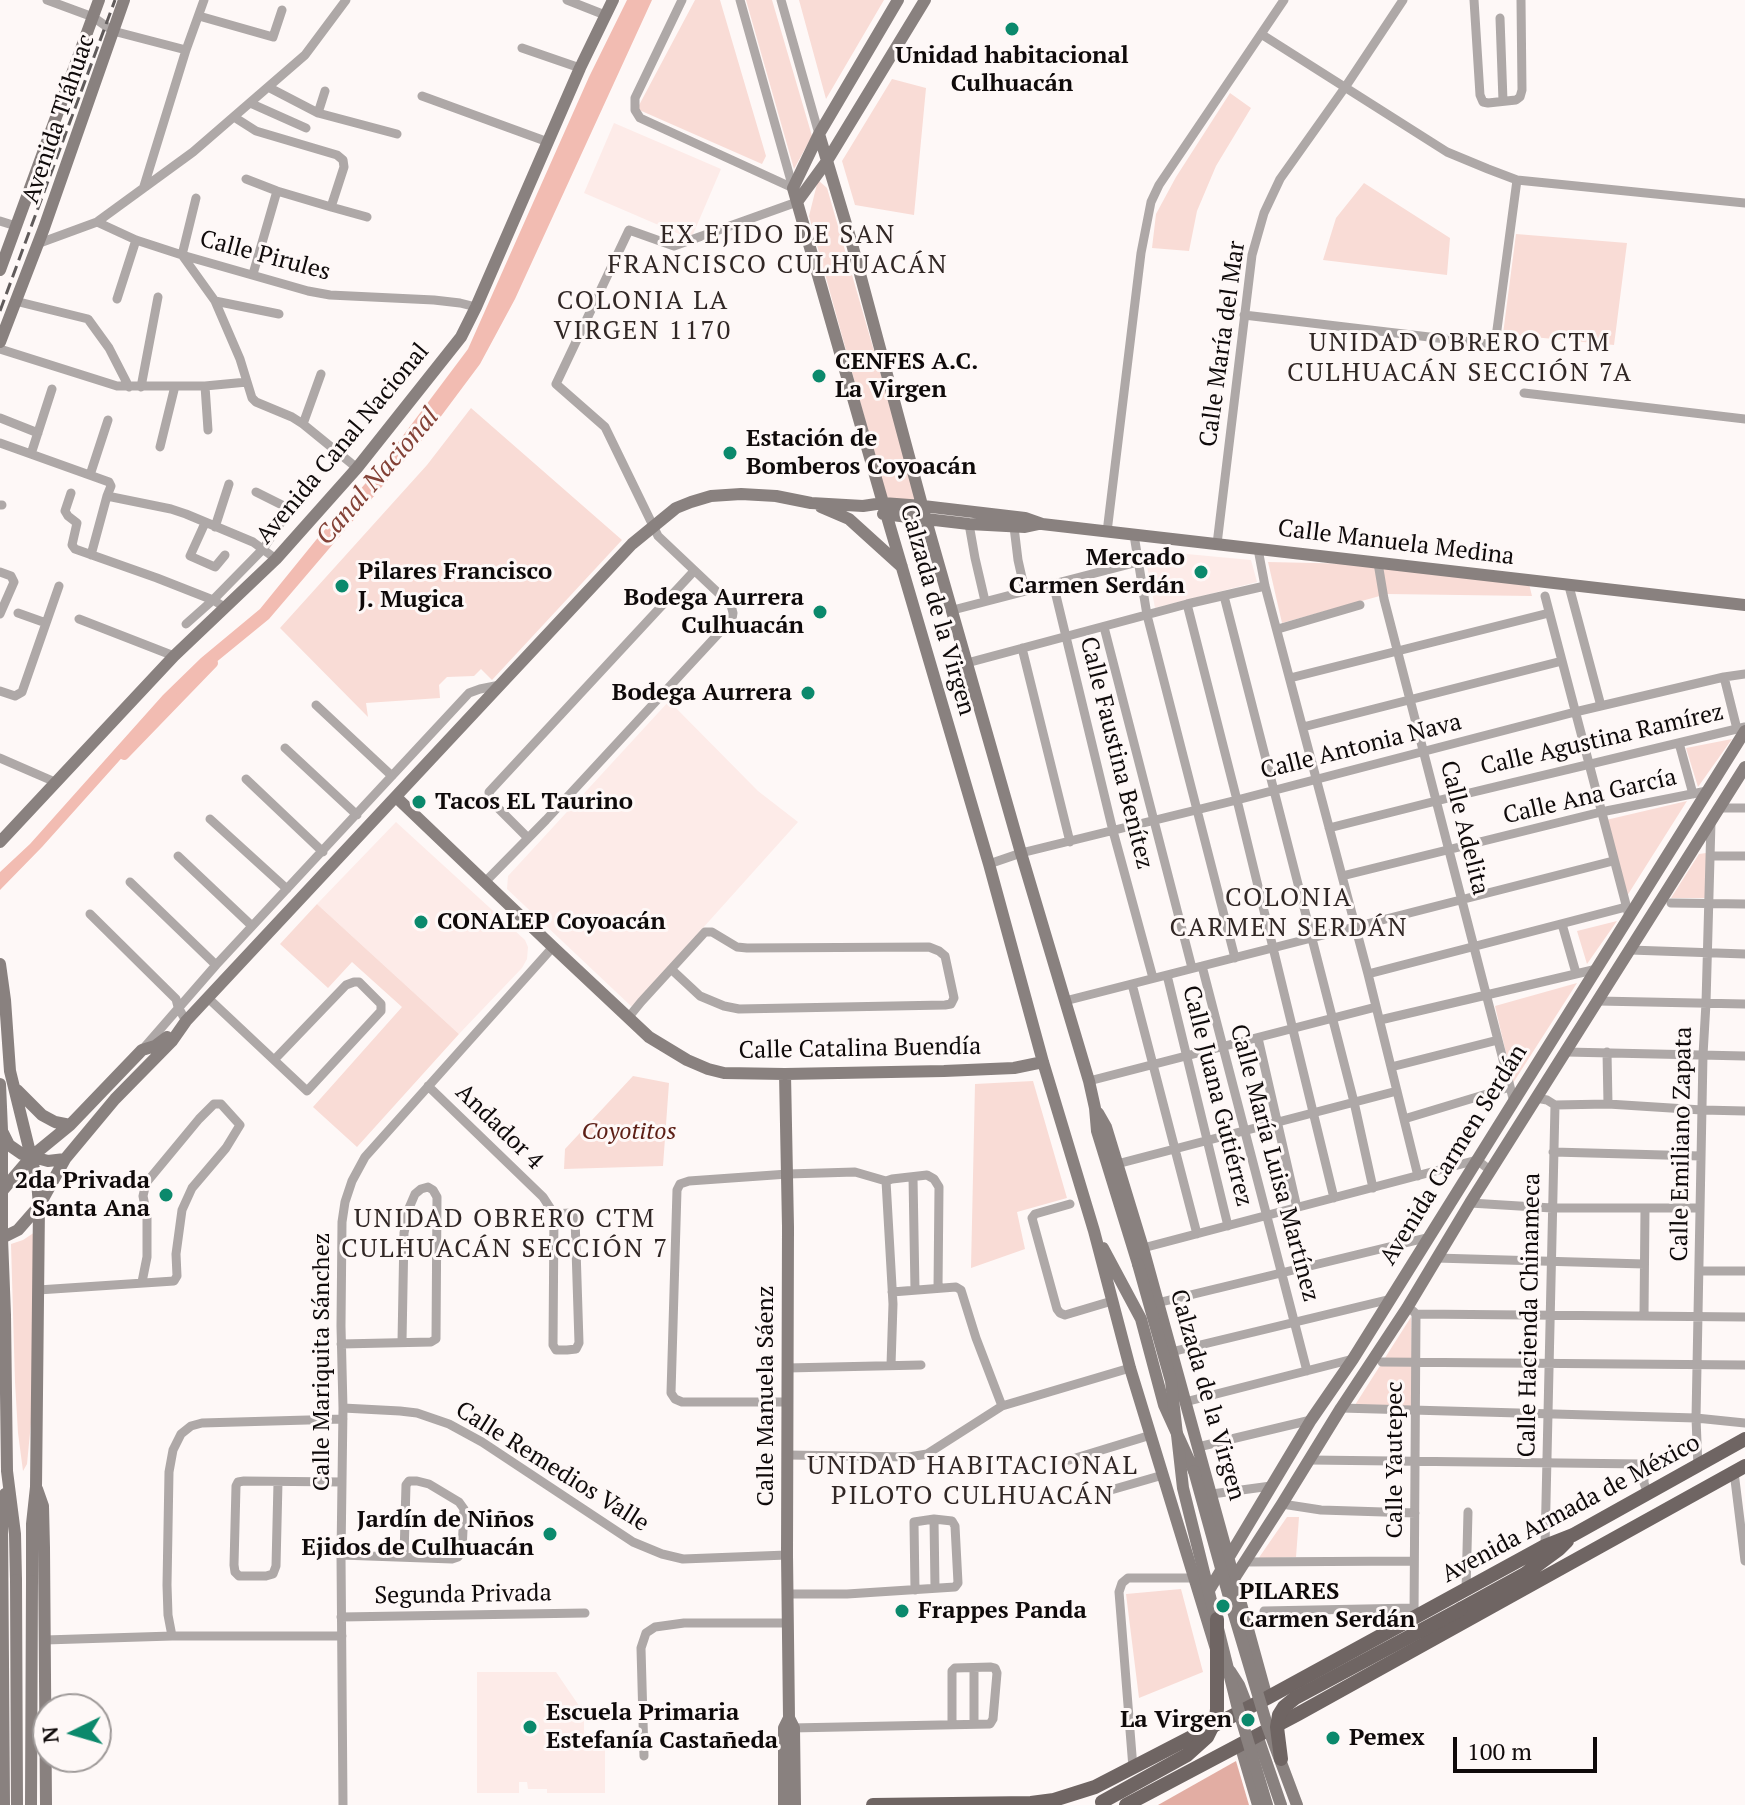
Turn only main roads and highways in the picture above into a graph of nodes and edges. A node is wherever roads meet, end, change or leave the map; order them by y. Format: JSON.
{"nodes":[{"id":1,"x":1745,"y":1439,"type":"edge"},
{"id":2,"x":1739,"y":1469,"type":"edge"},
{"id":3,"x":1573,"y":1535,"type":"junction"},
{"id":4,"x":1217,"y":1619,"type":"road end"},
{"id":5,"x":1281,"y":1759,"type":"road end"},
{"id":6,"x":1098,"y":1804,"type":"edge"},
{"id":7,"x":873,"y":1805,"type":"edge"},
{"id":8,"x":1126,"y":1805,"type":"edge"}],
"edges":[{"from":1,"to":3,"type":"main road","name":"Avenida Armada de México"},
{"from":2,"to":8,"type":"main road","name":"Avenida Armada de México"},
{"from":3,"to":5,"type":"main road","bridge":true},
{"from":3,"to":7,"type":"main road","name":"Avenida Armada de México"},
{"from":4,"to":6,"type":"main road","bridge":true}]}
